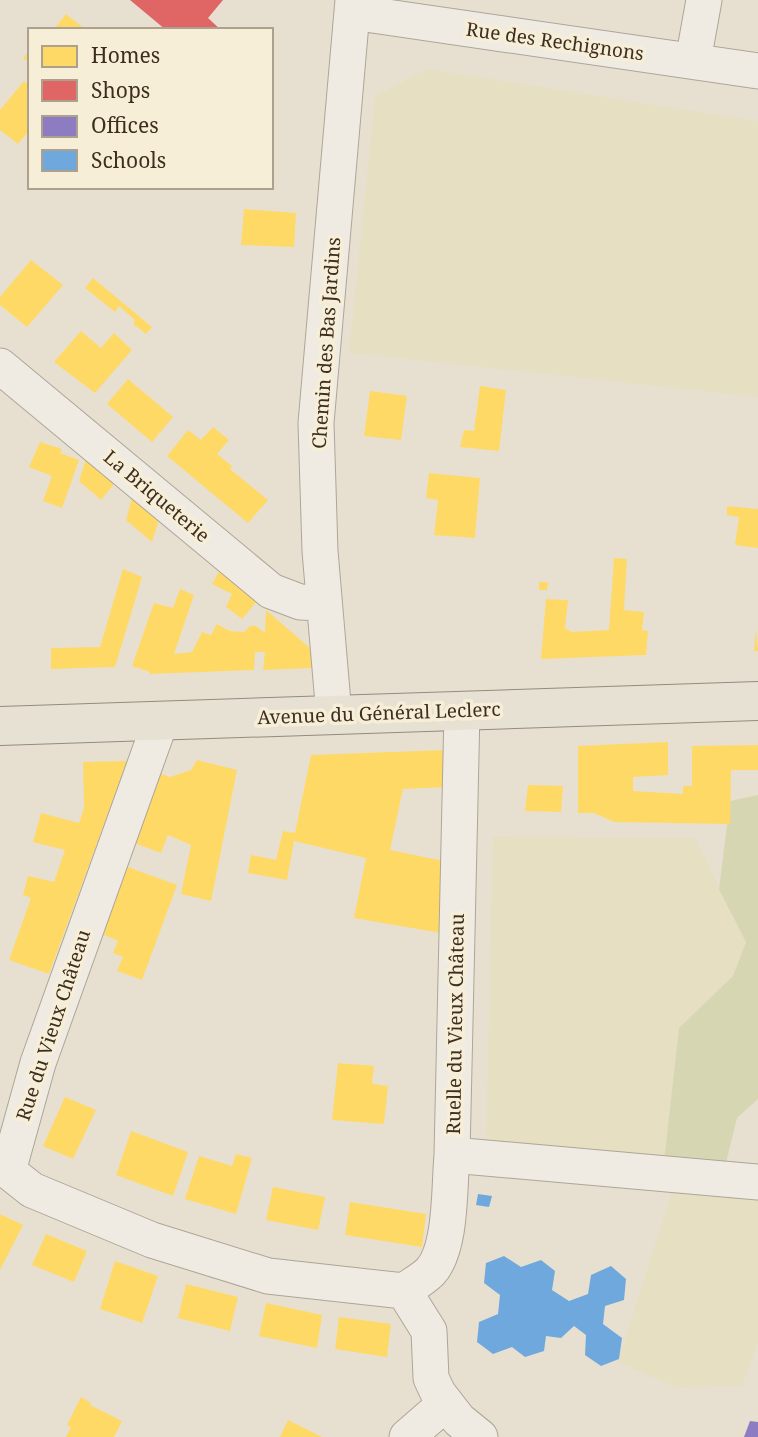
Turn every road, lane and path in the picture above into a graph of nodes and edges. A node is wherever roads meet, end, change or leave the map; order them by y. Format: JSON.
{"nodes":[{"id":1,"x":704,"y":0,"type":"edge"},
{"id":2,"x":352,"y":6,"type":"edge"},
{"id":3,"x":693,"y":61,"type":"junction"},
{"id":4,"x":758,"y":71,"type":"edge"},
{"id":5,"x":0,"y":366,"type":"edge"},
{"id":6,"x":323,"y":603,"type":"junction"},
{"id":7,"x":758,"y":701,"type":"edge"},
{"id":8,"x":462,"y":711,"type":"junction"},
{"id":9,"x":334,"y":715,"type":"junction"},
{"id":10,"x":161,"y":720,"type":"junction"},
{"id":11,"x":0,"y":726,"type":"edge"},
{"id":12,"x":452,"y":1155,"type":"junction"},
{"id":13,"x":758,"y":1182,"type":"edge"},
{"id":14,"x":404,"y":1291,"type":"junction"},
{"id":15,"x":445,"y":1404,"type":"junction"},
{"id":16,"x":407,"y":1437,"type":"edge"},
{"id":17,"x":480,"y":1437,"type":"edge"}],
"edges":[{"from":1,"to":3,"type":"street"},
{"from":2,"to":3,"type":"street","name":"Rue des Rechignons"},
{"from":2,"to":6,"type":"street","name":"Chemin des Bas Jardins"},
{"from":3,"to":4,"type":"street","name":"Rue des Rechignons"},
{"from":5,"to":6,"type":"street","name":"La Briqueterie"},
{"from":6,"to":9,"type":"street","name":"Chemin des Bas Jardins"},
{"from":7,"to":8,"type":"main road","name":"Avenue du Général Leclerc"},
{"from":8,"to":9,"type":"main road","name":"Avenue du Général Leclerc"},
{"from":8,"to":12,"type":"street","name":"Ruelle du Vieux Château"},
{"from":9,"to":10,"type":"main road","name":"Avenue du Général Leclerc"},
{"from":10,"to":11,"type":"main road","name":"Avenue du Général Leclerc"},
{"from":10,"to":14,"type":"street","name":"Rue du Vieux Château"},
{"from":12,"to":13,"type":"street","name":"Ruelle du Vieux Château"},
{"from":12,"to":14,"type":"street"},
{"from":14,"to":15,"type":"street"},
{"from":15,"to":16,"type":"street"},
{"from":15,"to":17,"type":"street"}]}
